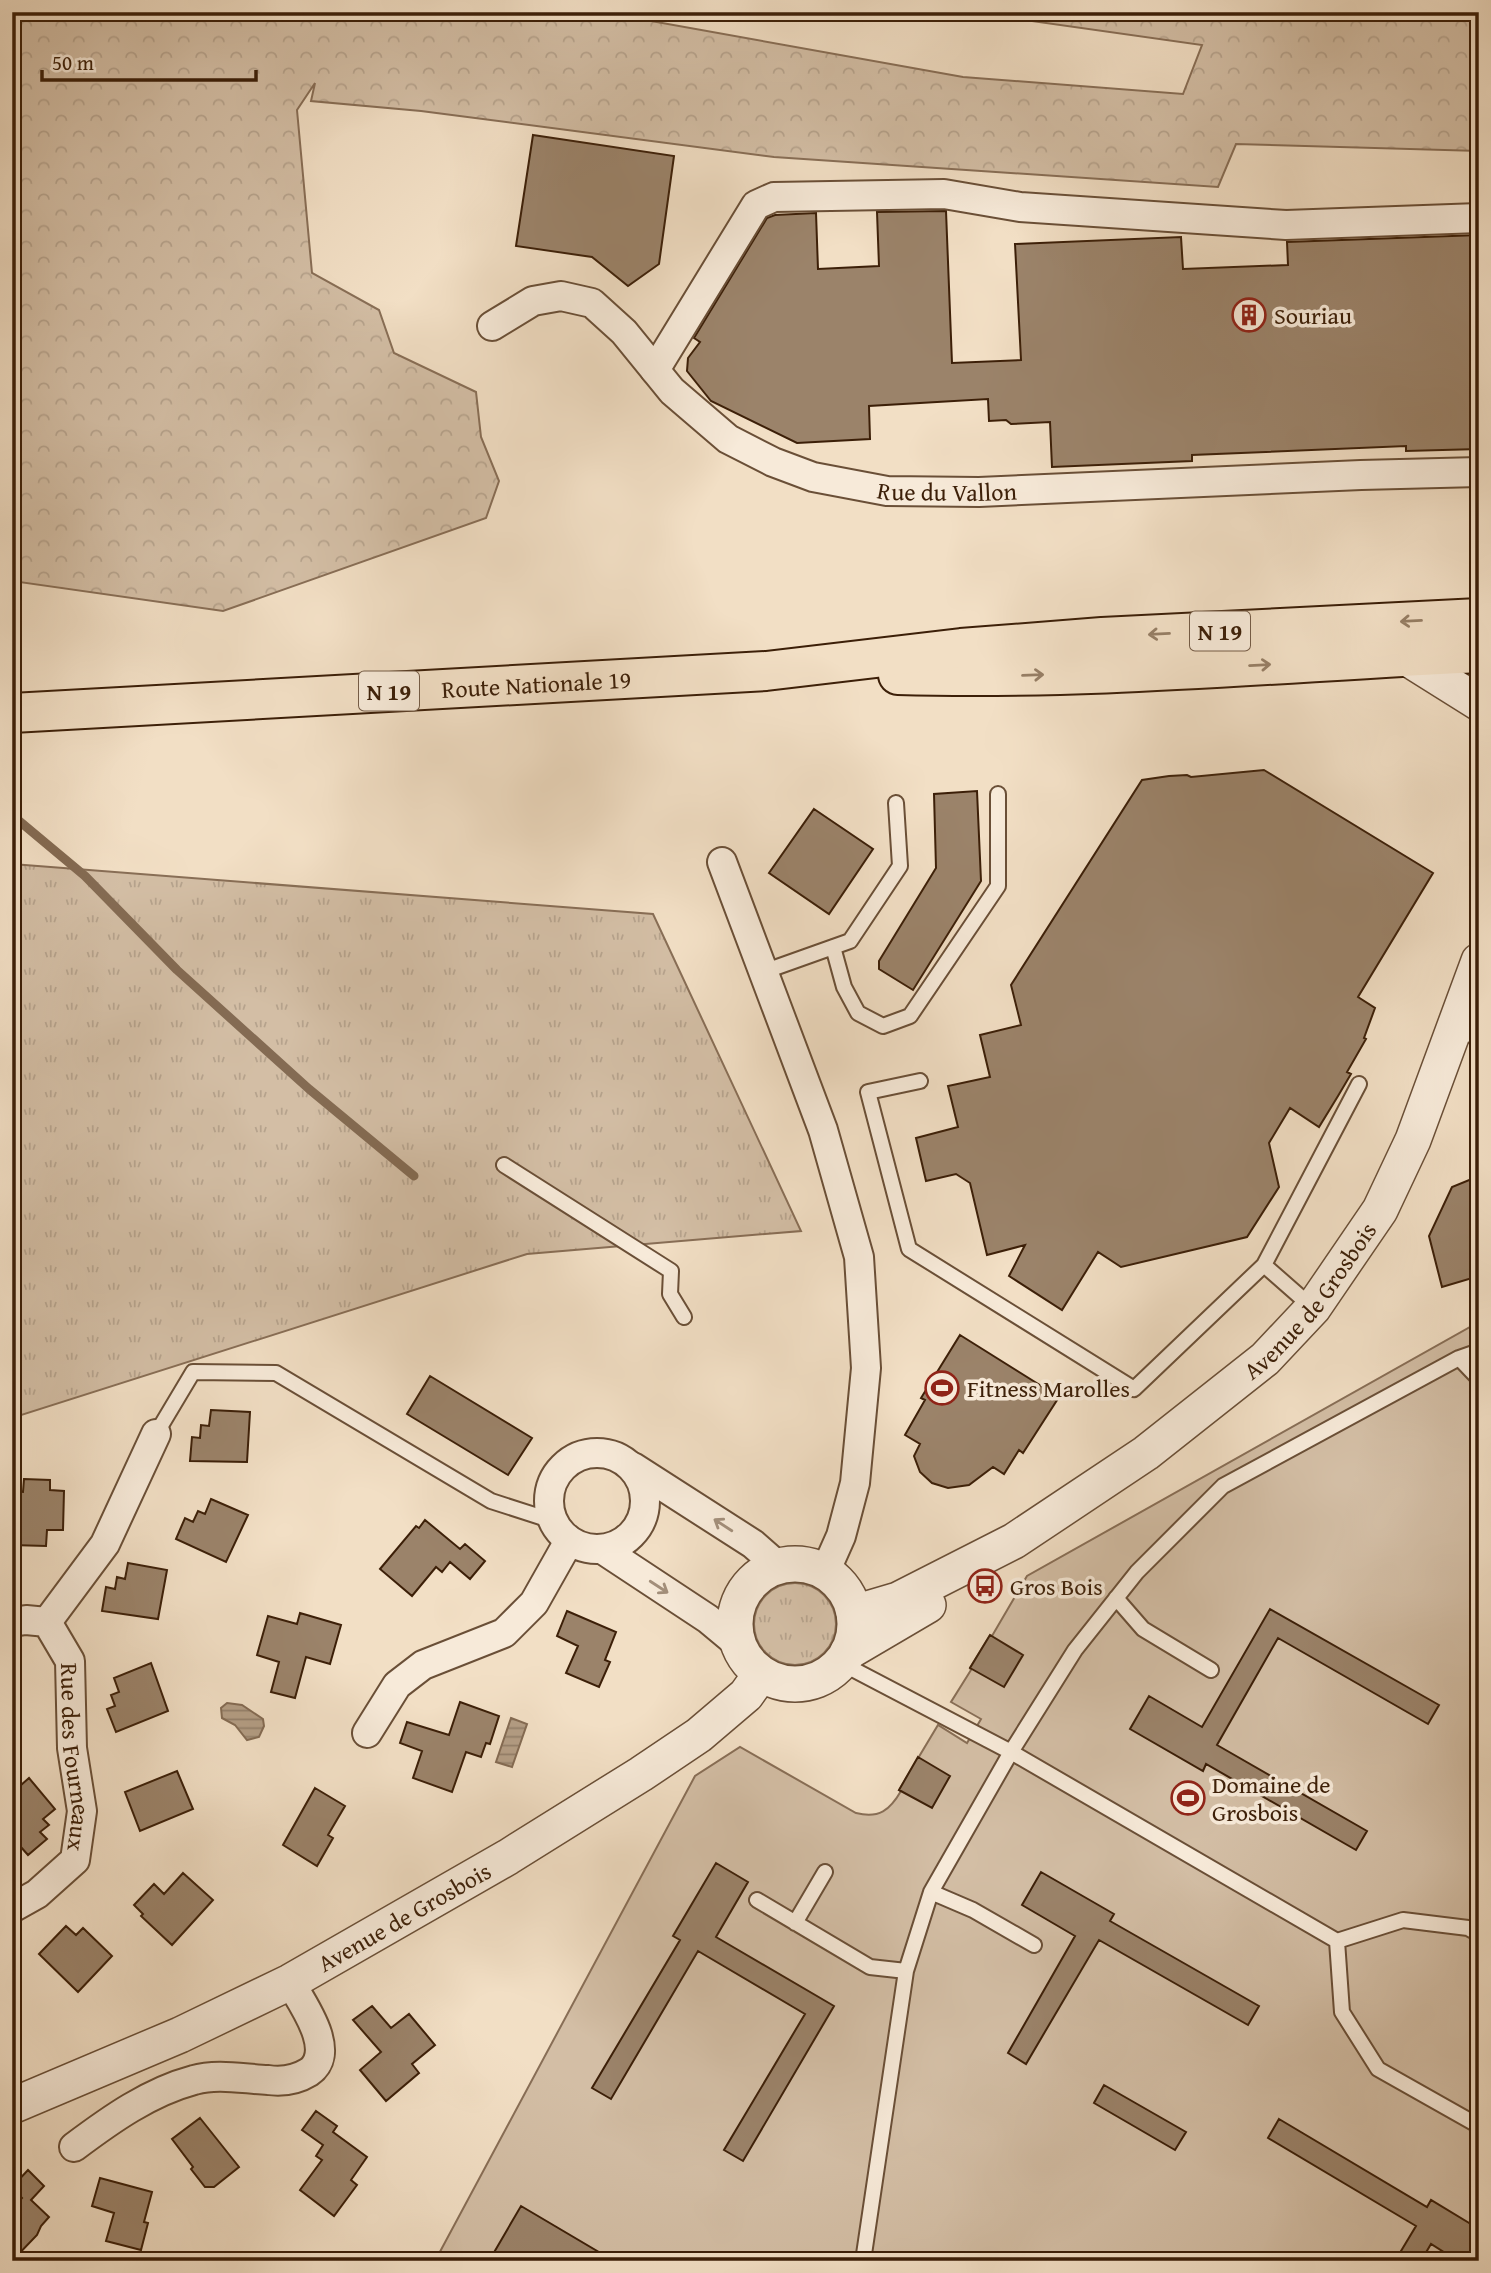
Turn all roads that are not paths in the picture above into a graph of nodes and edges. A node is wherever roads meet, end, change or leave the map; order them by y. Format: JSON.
{"nodes":[{"id":1,"x":1479,"y":218,"type":"edge"},
{"id":2,"x":492,"y":326,"type":"dead end"},
{"id":3,"x":655,"y":370,"type":"junction"},
{"id":4,"x":1479,"y":472,"type":"edge"},
{"id":5,"x":1479,"y":618,"type":"edge"},
{"id":6,"x":1479,"y":653,"type":"edge"},
{"id":7,"x":1404,"y":656,"type":"junction"},
{"id":8,"x":766,"y":671,"type":"junction"},
{"id":9,"x":1479,"y":703,"type":"edge"},
{"id":10,"x":12,"y":713,"type":"edge"},
{"id":11,"x":998,"y":794,"type":"dead end"},
{"id":12,"x":897,"y":803,"type":"dead end"},
{"id":13,"x":722,"y":862,"type":"dead end"},
{"id":14,"x":833,"y":947,"type":"junction"},
{"id":15,"x":1479,"y":961,"type":"edge"},
{"id":16,"x":763,"y":972,"type":"junction"},
{"id":17,"x":1467,"y":1033,"type":"edge"},
{"id":18,"x":920,"y":1081,"type":"dead end"},
{"id":19,"x":1359,"y":1084,"type":"dead end"},
{"id":20,"x":504,"y":1165,"type":"dead end"},
{"id":21,"x":1264,"y":1265,"type":"junction"},
{"id":22,"x":1313,"y":1308,"type":"junction"},
{"id":23,"x":684,"y":1317,"type":"dead end"},
{"id":24,"x":1479,"y":1351,"type":"edge"},
{"id":25,"x":1460,"y":1358,"type":"junction"},
{"id":26,"x":1479,"y":1379,"type":"edge"},
{"id":27,"x":156,"y":1434,"type":"joint"},
{"id":28,"x":621,"y":1459,"type":"junction"},
{"id":29,"x":561,"y":1531,"type":"junction"},
{"id":30,"x":1014,"y":1541,"type":"junction"},
{"id":31,"x":602,"y":1549,"type":"junction"},
{"id":32,"x":778,"y":1566,"type":"junction"},
{"id":33,"x":825,"y":1572,"type":"junction"},
{"id":34,"x":1116,"y":1598,"type":"junction"},
{"id":35,"x":854,"y":1613,"type":"junction"},
{"id":36,"x":12,"y":1622,"type":"edge"},
{"id":37,"x":47,"y":1622,"type":"junction"},
{"id":38,"x":738,"y":1644,"type":"junction"},
{"id":39,"x":844,"y":1657,"type":"junction"},
{"id":40,"x":1211,"y":1670,"type":"dead end"},
{"id":41,"x":761,"y":1674,"type":"junction"},
{"id":42,"x":368,"y":1732,"type":"dead end"},
{"id":43,"x":1011,"y":1752,"type":"junction"},
{"id":44,"x":825,"y":1872,"type":"dead end"},
{"id":45,"x":931,"y":1892,"type":"junction"},
{"id":46,"x":757,"y":1899,"type":"dead end"},
{"id":47,"x":12,"y":1908,"type":"edge"},
{"id":48,"x":795,"y":1923,"type":"junction"},
{"id":49,"x":1479,"y":1934,"type":"edge"},
{"id":50,"x":1337,"y":1941,"type":"junction"},
{"id":51,"x":1034,"y":1945,"type":"dead end"},
{"id":52,"x":906,"y":1971,"type":"junction"},
{"id":53,"x":290,"y":1982,"type":"junction"},
{"id":54,"x":12,"y":2106,"type":"edge"},
{"id":55,"x":1479,"y":2126,"type":"edge"},
{"id":56,"x":74,"y":2147,"type":"dead end"},
{"id":57,"x":863,"y":2261,"type":"edge"}],
"edges":[{"from":1,"to":3,"type":"street"},
{"from":2,"to":3,"type":"street","name":"Rue du Vallon"},
{"from":3,"to":4,"type":"street","name":"Rue du Vallon"},
{"from":5,"to":8,"type":"main road","name":"Route Nationale 19","number":"N 19","one_way":true},
{"from":6,"to":7,"type":"main road","name":"Route Nationale 19","number":"N 19"},
{"from":8,"to":7,"type":"main road","name":"Route Nationale 19","number":"N 19","one_way":true},
{"from":7,"to":9,"type":"street"},
{"from":8,"to":10,"type":"main road","name":"Route Nationale 19","number":"N 19"},
{"from":11,"to":14,"type":"lane"},
{"from":12,"to":14,"type":"lane"},
{"from":13,"to":16,"type":"street"},
{"from":14,"to":16,"type":"lane"},
{"from":15,"to":17,"type":"street","name":"Avenue de Grosbois"},
{"from":16,"to":33,"type":"street"},
{"from":17,"to":22,"type":"street","name":"Avenue de Grosbois"},
{"from":18,"to":21,"type":"lane"},
{"from":19,"to":21,"type":"lane"},
{"from":20,"to":23,"type":"lane"},
{"from":21,"to":22,"type":"lane"},
{"from":22,"to":30,"type":"street","name":"Avenue de Grosbois"},
{"from":24,"to":25,"type":"lane"},
{"from":25,"to":26,"type":"lane"},
{"from":25,"to":34,"type":"lane"},
{"from":27,"to":29,"type":"lane"},
{"from":27,"to":37,"type":"street"},
{"from":28,"to":29,"type":"street"},
{"from":28,"to":31,"type":"street"},
{"from":32,"to":28,"type":"street","one_way":true},
{"from":29,"to":31,"type":"street"},
{"from":29,"to":42,"type":"street"},
{"from":30,"to":35,"type":"street","name":"Avenue de Grosbois"},
{"from":30,"to":39,"type":"street","name":"Avenue de Grosbois"},
{"from":31,"to":38,"type":"street","one_way":true},
{"from":32,"to":33,"type":"street"},
{"from":32,"to":38,"type":"street"},
{"from":33,"to":35,"type":"street"},
{"from":34,"to":40,"type":"lane"},
{"from":34,"to":43,"type":"lane"},
{"from":35,"to":39,"type":"street"},
{"from":36,"to":37,"type":"street"},
{"from":37,"to":47,"type":"street","name":"Rue des Fourneaux"},
{"from":38,"to":41,"type":"street"},
{"from":39,"to":41,"type":"street"},
{"from":39,"to":43,"type":"lane"},
{"from":41,"to":53,"type":"street","name":"Avenue de Grosbois"},
{"from":43,"to":45,"type":"lane"},
{"from":43,"to":50,"type":"lane"},
{"from":44,"to":48,"type":"lane"},
{"from":45,"to":51,"type":"lane"},
{"from":45,"to":52,"type":"lane"},
{"from":46,"to":48,"type":"lane"},
{"from":48,"to":52,"type":"lane"},
{"from":49,"to":50,"type":"lane"},
{"from":50,"to":55,"type":"lane"},
{"from":52,"to":57,"type":"lane"},
{"from":53,"to":54,"type":"street","name":"Avenue de Grosbois"},
{"from":53,"to":56,"type":"street"}]}
